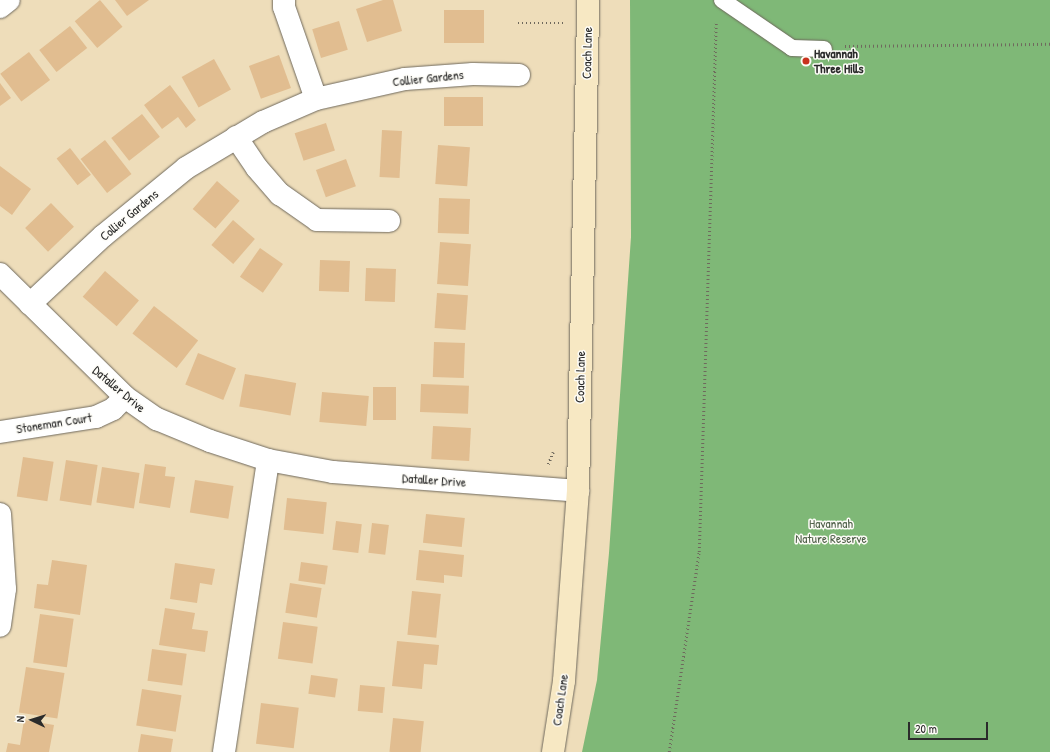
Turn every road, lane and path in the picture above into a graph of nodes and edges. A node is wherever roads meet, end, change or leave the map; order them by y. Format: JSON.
{"nodes":[{"id":1,"x":9,"y":0,"type":"edge"},
{"id":2,"x":284,"y":0,"type":"edge"},
{"id":3,"x":588,"y":0,"type":"edge"},
{"id":4,"x":722,"y":0,"type":"edge"},
{"id":5,"x":0,"y":7,"type":"edge"},
{"id":6,"x":716,"y":16,"type":"dead end"},
{"id":7,"x":518,"y":23,"type":"dead end"},
{"id":8,"x":588,"y":24,"type":"junction"},
{"id":9,"x":1050,"y":44,"type":"edge"},
{"id":10,"x":824,"y":49,"type":"joint"},
{"id":11,"x":519,"y":75,"type":"dead end"},
{"id":12,"x":316,"y":99,"type":"junction"},
{"id":13,"x":236,"y":137,"type":"junction"},
{"id":14,"x":389,"y":221,"type":"dead end"},
{"id":15,"x":0,"y":274,"type":"edge"},
{"id":16,"x":30,"y":304,"type":"junction"},
{"id":17,"x":125,"y":397,"type":"junction"},
{"id":18,"x":0,"y":432,"type":"edge"},
{"id":19,"x":268,"y":460,"type":"junction"},
{"id":20,"x":578,"y":491,"type":"junction"},
{"id":21,"x":0,"y":514,"type":"edge"},
{"id":22,"x":0,"y":626,"type":"edge"},
{"id":23,"x":224,"y":752,"type":"edge"},
{"id":24,"x":552,"y":752,"type":"edge"},
{"id":25,"x":669,"y":752,"type":"edge"}],
"edges":[{"from":1,"to":5,"type":"street"},
{"from":2,"to":12,"type":"street"},
{"from":3,"to":8,"type":"street","name":"Coach Lane"},
{"from":4,"to":10,"type":"lane"},
{"from":6,"to":25,"type":"path"},
{"from":7,"to":8,"type":"path"},
{"from":8,"to":20,"type":"street","name":"Coach Lane"},
{"from":9,"to":10,"type":"path"},
{"from":11,"to":12,"type":"street","name":"Collier Gardens"},
{"from":12,"to":13,"type":"street","name":"Collier Gardens"},
{"from":13,"to":14,"type":"street"},
{"from":13,"to":16,"type":"street","name":"Collier Gardens"},
{"from":15,"to":16,"type":"street","name":"Dataller Drive"},
{"from":16,"to":17,"type":"street","name":"Dataller Drive"},
{"from":17,"to":18,"type":"street","name":"Stoneman Court"},
{"from":17,"to":19,"type":"street","name":"Dataller Drive"},
{"from":19,"to":20,"type":"street","name":"Dataller Drive"},
{"from":19,"to":23,"type":"street"},
{"from":20,"to":24,"type":"street","name":"Coach Lane"},
{"from":21,"to":22,"type":"street"}]}
